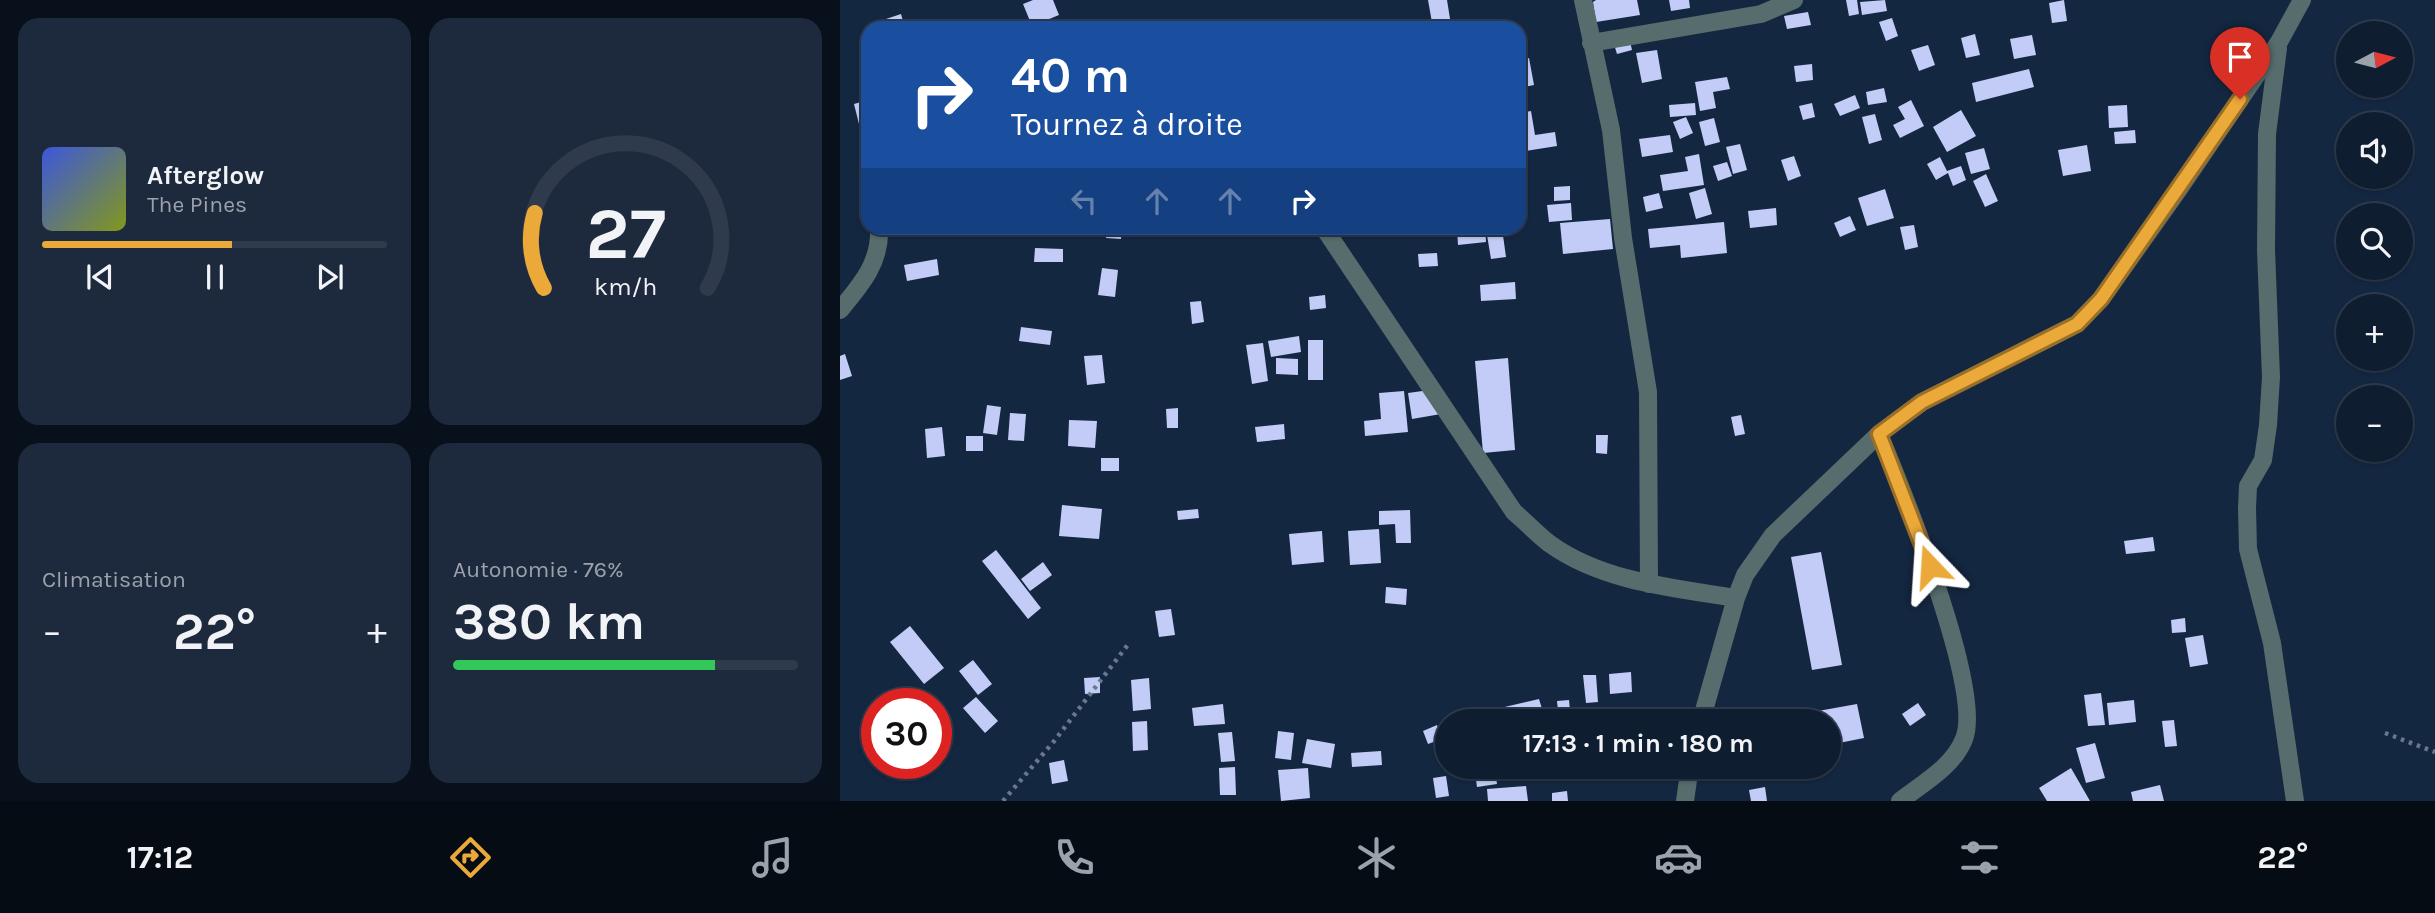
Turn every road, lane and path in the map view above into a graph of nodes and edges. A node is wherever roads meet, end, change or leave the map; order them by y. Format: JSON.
{"nodes":[{"id":1,"x":1583,"y":0,"type":"edge"},
{"id":2,"x":1794,"y":0,"type":"edge"},
{"id":3,"x":2302,"y":0,"type":"edge"},
{"id":4,"x":2279,"y":42,"type":"junction"},
{"id":5,"x":1591,"y":43,"type":"junction"},
{"id":6,"x":879,"y":235,"type":"edge"},
{"id":7,"x":1329,"y":235,"type":"edge"},
{"id":8,"x":840,"y":310,"type":"edge"},
{"id":9,"x":1879,"y":434,"type":"junction"},
{"id":10,"x":1649,"y":584,"type":"junction"},
{"id":11,"x":1735,"y":598,"type":"junction"},
{"id":12,"x":1130,"y":642,"type":"dead end"},
{"id":13,"x":1704,"y":709,"type":"edge"},
{"id":14,"x":2385,"y":733,"type":"dead end"},
{"id":15,"x":2435,"y":752,"type":"edge"},
{"id":16,"x":1688,"y":779,"type":"edge"},
{"id":17,"x":1003,"y":801,"type":"edge"},
{"id":18,"x":1685,"y":801,"type":"edge"},
{"id":19,"x":1900,"y":801,"type":"edge"},
{"id":20,"x":2295,"y":801,"type":"edge"}],
"edges":[{"from":1,"to":5,"type":"street"},
{"from":2,"to":5,"type":"street"},
{"from":3,"to":4,"type":"street"},
{"from":4,"to":9,"type":"street"},
{"from":4,"to":20,"type":"street"},
{"from":5,"to":10,"type":"street"},
{"from":6,"to":8,"type":"street"},
{"from":7,"to":10,"type":"street"},
{"from":9,"to":11,"type":"street"},
{"from":9,"to":19,"type":"street"},
{"from":10,"to":11,"type":"street"},
{"from":11,"to":13,"type":"street"},
{"from":12,"to":17,"type":"path"},
{"from":14,"to":15,"type":"path"},
{"from":16,"to":18,"type":"street"}]}
